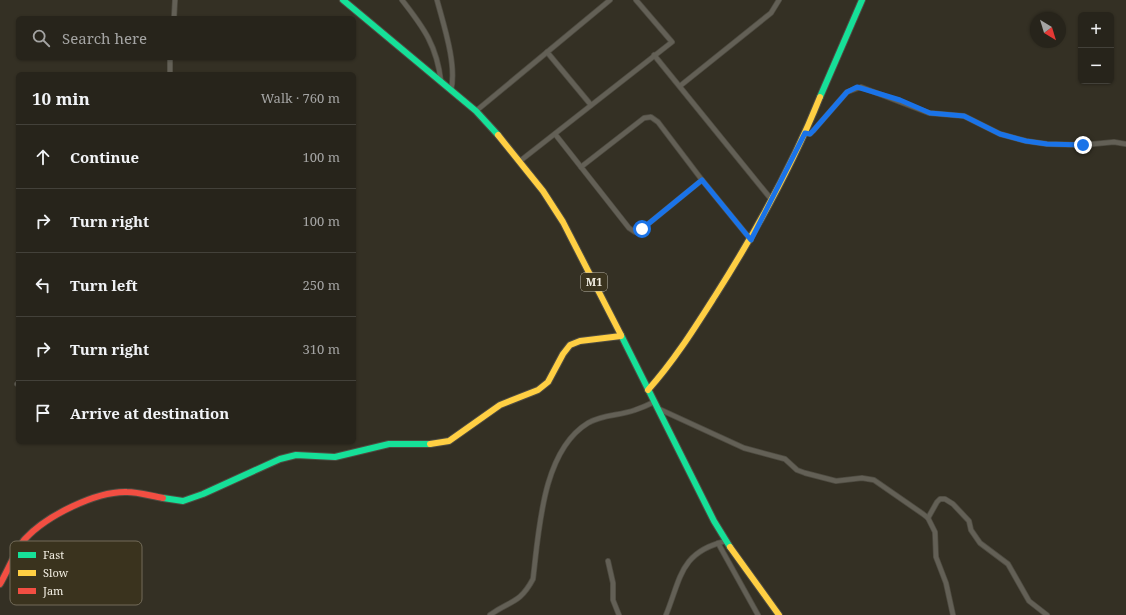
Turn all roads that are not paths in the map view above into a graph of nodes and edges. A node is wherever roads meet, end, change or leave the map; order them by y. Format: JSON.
{"nodes":[{"id":1,"x":175,"y":0,"type":"edge"},
{"id":2,"x":343,"y":0,"type":"edge"},
{"id":3,"x":402,"y":0,"type":"edge"},
{"id":4,"x":437,"y":0,"type":"edge"},
{"id":5,"x":610,"y":0,"type":"edge"},
{"id":6,"x":636,"y":0,"type":"edge"},
{"id":7,"x":779,"y":0,"type":"edge"},
{"id":8,"x":862,"y":0,"type":"edge"},
{"id":9,"x":174,"y":16,"type":"edge"},
{"id":10,"x":547,"y":52,"type":"junction"},
{"id":11,"x":654,"y":55,"type":"junction"},
{"id":12,"x":170,"y":60,"type":"edge"},
{"id":13,"x":170,"y":72,"type":"edge"},
{"id":14,"x":441,"y":82,"type":"junction"},
{"id":15,"x":680,"y":86,"type":"junction"},
{"id":16,"x":451,"y":90,"type":"junction"},
{"id":17,"x":591,"y":105,"type":"junction"},
{"id":18,"x":476,"y":111,"type":"junction"},
{"id":19,"x":805,"y":133,"type":"junction"},
{"id":20,"x":555,"y":134,"type":"junction"},
{"id":21,"x":1126,"y":144,"type":"edge"},
{"id":22,"x":520,"y":162,"type":"junction"},
{"id":23,"x":581,"y":167,"type":"junction"},
{"id":24,"x":702,"y":180,"type":"junction"},
{"id":25,"x":771,"y":200,"type":"junction"},
{"id":26,"x":751,"y":240,"type":"junction"},
{"id":27,"x":621,"y":336,"type":"junction"},
{"id":28,"x":648,"y":390,"type":"junction"},
{"id":29,"x":654,"y":402,"type":"junction"},
{"id":30,"x":657,"y":408,"type":"junction"},
{"id":31,"x":928,"y":518,"type":"junction"},
{"id":32,"x":24,"y":541,"type":"edge"},
{"id":33,"x":726,"y":541,"type":"junction"},
{"id":34,"x":718,"y":543,"type":"junction"},
{"id":35,"x":608,"y":561,"type":"dead end"},
{"id":36,"x":10,"y":566,"type":"edge"},
{"id":37,"x":0,"y":584,"type":"edge"},
{"id":38,"x":490,"y":615,"type":"edge"},
{"id":39,"x":619,"y":615,"type":"edge"},
{"id":40,"x":666,"y":615,"type":"edge"},
{"id":41,"x":758,"y":615,"type":"edge"},
{"id":42,"x":779,"y":615,"type":"edge"},
{"id":43,"x":953,"y":615,"type":"edge"},
{"id":44,"x":1047,"y":615,"type":"edge"}],
"edges":[{"from":1,"to":9,"type":"street"},
{"from":2,"to":14,"type":"main road","number":"M1"},
{"from":3,"to":14,"type":"street"},
{"from":4,"to":16,"type":"street"},
{"from":5,"to":10,"type":"street"},
{"from":6,"to":11,"type":"street"},
{"from":7,"to":15,"type":"street"},
{"from":8,"to":19,"type":"main road"},
{"from":10,"to":17,"type":"street"},
{"from":10,"to":18,"type":"street"},
{"from":11,"to":15,"type":"street"},
{"from":11,"to":17,"type":"street"},
{"from":12,"to":13,"type":"street"},
{"from":14,"to":16,"type":"main road","number":"M1"},
{"from":15,"to":25,"type":"street"},
{"from":16,"to":18,"type":"main road","number":"M1"},
{"from":17,"to":20,"type":"street"},
{"from":18,"to":22,"type":"main road","number":"M1"},
{"from":19,"to":21,"type":"street"},
{"from":19,"to":25,"type":"main road"},
{"from":20,"to":22,"type":"street"},
{"from":20,"to":23,"type":"street"},
{"from":22,"to":27,"type":"main road","number":"M1"},
{"from":23,"to":24,"type":"street"},
{"from":23,"to":24,"type":"street"},
{"from":24,"to":26,"type":"street"},
{"from":25,"to":26,"type":"main road"},
{"from":26,"to":28,"type":"main road"},
{"from":27,"to":28,"type":"main road","number":"M1"},
{"from":27,"to":32,"type":"main road"},
{"from":28,"to":29,"type":"main road","number":"M1"},
{"from":29,"to":30,"type":"main road","number":"M1"},
{"from":29,"to":38,"type":"street"},
{"from":30,"to":31,"type":"street"},
{"from":30,"to":33,"type":"main road","number":"M1"},
{"from":31,"to":43,"type":"street"},
{"from":31,"to":44,"type":"street"},
{"from":33,"to":34,"type":"street"},
{"from":33,"to":42,"type":"main road","number":"M1"},
{"from":34,"to":40,"type":"street"},
{"from":34,"to":41,"type":"street"},
{"from":35,"to":39,"type":"street"},
{"from":36,"to":37,"type":"main road"}]}
